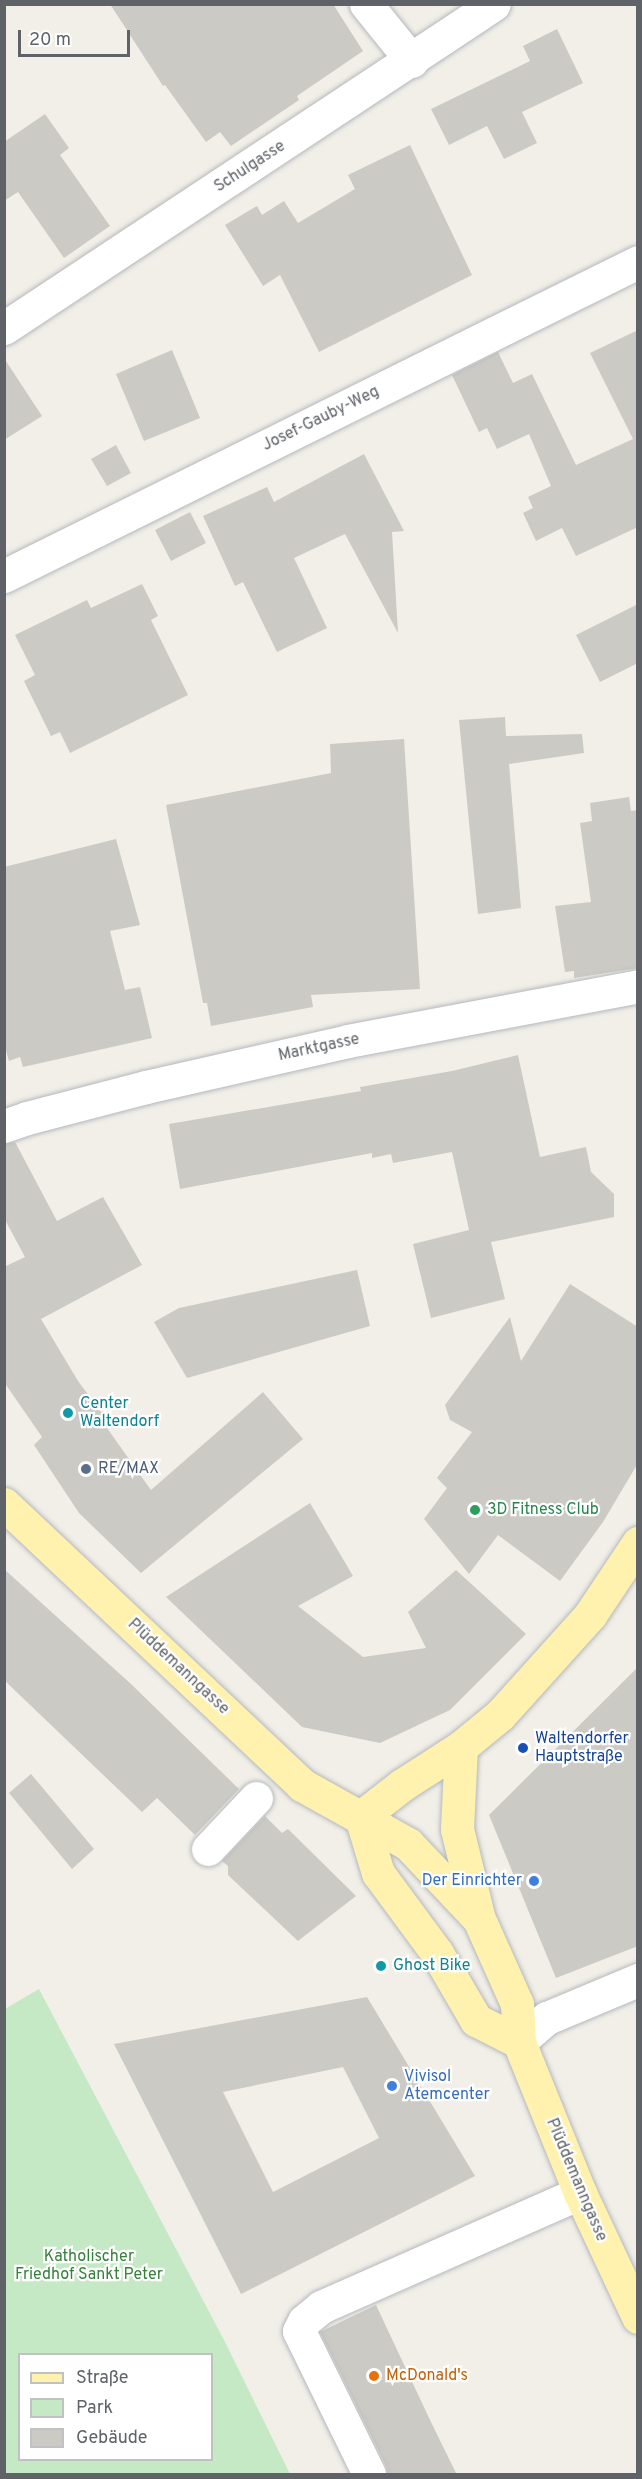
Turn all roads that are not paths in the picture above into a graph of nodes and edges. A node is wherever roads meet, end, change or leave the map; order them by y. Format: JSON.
{"nodes":[{"id":1,"x":366,"y":4,"type":"edge"},
{"id":2,"x":494,"y":4,"type":"edge"},
{"id":3,"x":412,"y":61,"type":"junction"},
{"id":4,"x":638,"y":262,"type":"edge"},
{"id":5,"x":4,"y":328,"type":"edge"},
{"id":6,"x":4,"y":576,"type":"edge"},
{"id":7,"x":638,"y":986,"type":"edge"},
{"id":8,"x":4,"y":1126,"type":"edge"},
{"id":9,"x":4,"y":1504,"type":"edge"},
{"id":10,"x":638,"y":1544,"type":"edge"},
{"id":11,"x":461,"y":1747,"type":"junction"},
{"id":12,"x":256,"y":1798,"type":"dead end"},
{"id":13,"x":361,"y":1817,"type":"junction"},
{"id":14,"x":208,"y":1849,"type":"dead end"},
{"id":15,"x":479,"y":1919,"type":"junction"},
{"id":16,"x":638,"y":1980,"type":"edge"},
{"id":17,"x":519,"y":2042,"type":"junction"},
{"id":18,"x":580,"y":2193,"type":"junction"},
{"id":19,"x":638,"y":2317,"type":"edge"},
{"id":20,"x":369,"y":2475,"type":"edge"}],
"edges":[{"from":1,"to":3,"type":"street"},
{"from":2,"to":3,"type":"street","name":"Schulgasse"},
{"from":3,"to":5,"type":"street","name":"Schulgasse"},
{"from":4,"to":6,"type":"street","name":"Josef-Gauby-Weg"},
{"from":7,"to":8,"type":"street","name":"Marktgasse"},
{"from":9,"to":13,"type":"main road","name":"Plüddemanngasse"},
{"from":10,"to":11,"type":"main road"},
{"from":11,"to":13,"type":"main road"},
{"from":11,"to":15,"type":"main road"},
{"from":12,"to":14,"type":"street"},
{"from":13,"to":15,"type":"main road","name":"Plüddemanngasse"},
{"from":13,"to":17,"type":"main road"},
{"from":15,"to":17,"type":"main road","name":"Plüddemanngasse"},
{"from":16,"to":17,"type":"street"},
{"from":17,"to":18,"type":"main road","name":"Plüddemanngasse"},
{"from":18,"to":19,"type":"main road","name":"Plüddemanngasse"},
{"from":18,"to":20,"type":"street"}]}
